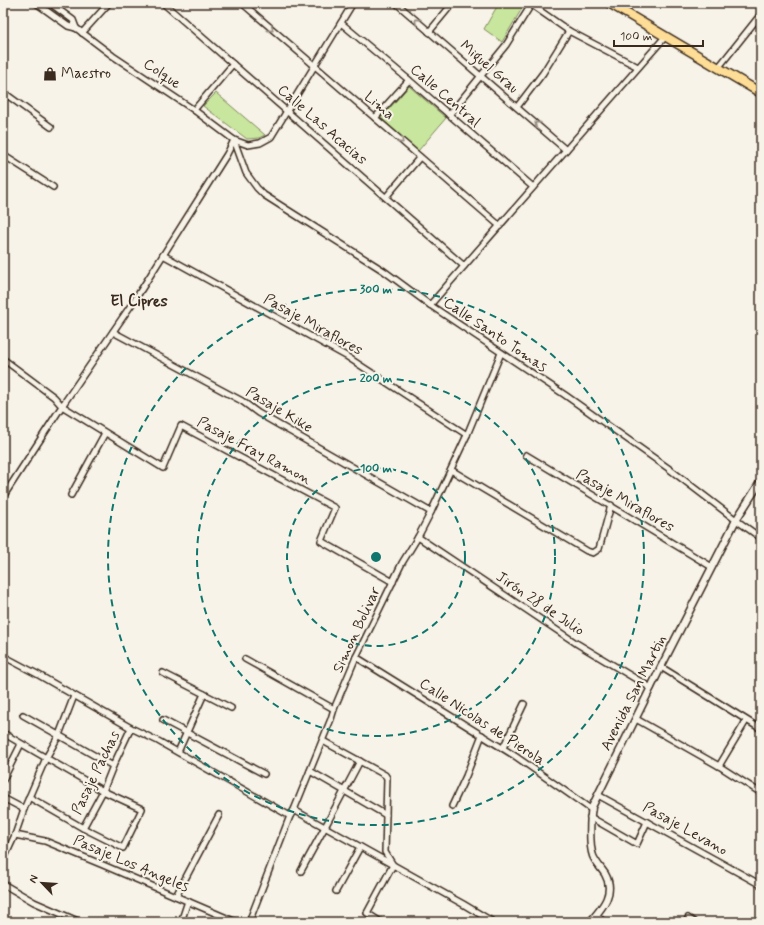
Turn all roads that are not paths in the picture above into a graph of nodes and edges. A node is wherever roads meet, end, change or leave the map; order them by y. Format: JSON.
{"nodes":[{"id":1,"x":36,"y":3,"type":"edge"},
{"id":2,"x":50,"y":3,"type":"edge"},
{"id":3,"x":109,"y":3,"type":"edge"},
{"id":4,"x":163,"y":3,"type":"edge"},
{"id":5,"x":242,"y":3,"type":"edge"},
{"id":6,"x":353,"y":3,"type":"edge"},
{"id":7,"x":396,"y":3,"type":"edge"},
{"id":8,"x":453,"y":3,"type":"edge"},
{"id":9,"x":609,"y":3,"type":"edge"},
{"id":10,"x":530,"y":4,"type":"edge"},
{"id":11,"x":761,"y":14,"type":"edge"},
{"id":12,"x":340,"y":23,"type":"junction"},
{"id":13,"x":76,"y":28,"type":"junction"},
{"id":14,"x":569,"y":31,"type":"junction"},
{"id":15,"x":429,"y":32,"type":"junction"},
{"id":16,"x":82,"y":33,"type":"junction"},
{"id":17,"x":665,"y":37,"type":"junction"},
{"id":18,"x":233,"y":64,"type":"junction"},
{"id":19,"x":314,"y":66,"type":"junction"},
{"id":20,"x":638,"y":67,"type":"junction"},
{"id":21,"x":718,"y":68,"type":"junction"},
{"id":22,"x":481,"y":76,"type":"junction"},
{"id":23,"x":409,"y":80,"type":"junction"},
{"id":24,"x":3,"y":92,"type":"edge"},
{"id":25,"x":761,"y":93,"type":"edge"},
{"id":26,"x":517,"y":107,"type":"junction"},
{"id":27,"x":194,"y":110,"type":"junction"},
{"id":28,"x":287,"y":111,"type":"junction"},
{"id":29,"x":448,"y":115,"type":"junction"},
{"id":30,"x":375,"y":118,"type":"junction"},
{"id":31,"x":51,"y":127,"type":"dead end"},
{"id":32,"x":234,"y":140,"type":"junction"},
{"id":33,"x":566,"y":150,"type":"junction"},
{"id":34,"x":3,"y":155,"type":"edge"},
{"id":35,"x":420,"y":157,"type":"junction"},
{"id":36,"x":53,"y":187,"type":"dead end"},
{"id":37,"x":533,"y":188,"type":"junction"},
{"id":38,"x":386,"y":197,"type":"junction"},
{"id":39,"x":500,"y":226,"type":"junction"},
{"id":40,"x":163,"y":255,"type":"junction"},
{"id":41,"x":464,"y":266,"type":"junction"},
{"id":42,"x":430,"y":306,"type":"junction"},
{"id":43,"x":113,"y":332,"type":"junction"},
{"id":44,"x":501,"y":354,"type":"junction"},
{"id":45,"x":3,"y":359,"type":"edge"},
{"id":46,"x":62,"y":406,"type":"junction"},
{"id":47,"x":105,"y":433,"type":"junction"},
{"id":48,"x":467,"y":435,"type":"junction"},
{"id":49,"x":526,"y":455,"type":"dead end"},
{"id":50,"x":451,"y":470,"type":"junction"},
{"id":51,"x":761,"y":481,"type":"edge"},
{"id":52,"x":71,"y":495,"type":"dead end"},
{"id":53,"x":3,"y":497,"type":"edge"},
{"id":54,"x":611,"y":505,"type":"junction"},
{"id":55,"x":431,"y":512,"type":"junction"},
{"id":56,"x":736,"y":520,"type":"junction"},
{"id":57,"x":418,"y":537,"type":"junction"},
{"id":58,"x":761,"y":538,"type":"edge"},
{"id":59,"x":712,"y":567,"type":"junction"},
{"id":60,"x":393,"y":582,"type":"junction"},
{"id":61,"x":3,"y":656,"type":"edge"},
{"id":62,"x":356,"y":657,"type":"junction"},
{"id":63,"x":245,"y":659,"type":"dead end"},
{"id":64,"x":661,"y":667,"type":"junction"},
{"id":65,"x":162,"y":673,"type":"dead end"},
{"id":66,"x":651,"y":688,"type":"junction"},
{"id":67,"x":204,"y":694,"type":"junction"},
{"id":68,"x":74,"y":696,"type":"junction"},
{"id":69,"x":524,"y":704,"type":"dead end"},
{"id":70,"x":231,"y":708,"type":"dead end"},
{"id":71,"x":334,"y":709,"type":"junction"},
{"id":72,"x":24,"y":715,"type":"dead end"},
{"id":73,"x":636,"y":719,"type":"junction"},
{"id":74,"x":163,"y":720,"type":"dead end"},
{"id":75,"x":746,"y":720,"type":"junction"},
{"id":76,"x":130,"y":728,"type":"junction"},
{"id":77,"x":761,"y":729,"type":"edge"},
{"id":78,"x":187,"y":732,"type":"junction"},
{"id":79,"x":3,"y":733,"type":"edge"},
{"id":80,"x":59,"y":735,"type":"junction"},
{"id":81,"x":482,"y":735,"type":"junction"},
{"id":82,"x":323,"y":740,"type":"junction"},
{"id":83,"x":21,"y":744,"type":"junction"},
{"id":84,"x":503,"y":748,"type":"junction"},
{"id":85,"x":178,"y":752,"type":"junction"},
{"id":86,"x":46,"y":758,"type":"junction"},
{"id":87,"x":360,"y":761,"type":"junction"},
{"id":88,"x":113,"y":766,"type":"junction"},
{"id":89,"x":719,"y":766,"type":"junction"},
{"id":90,"x":310,"y":771,"type":"junction"},
{"id":91,"x":264,"y":774,"type":"dead end"},
{"id":92,"x":3,"y":780,"type":"edge"},
{"id":93,"x":344,"y":790,"type":"junction"},
{"id":94,"x":103,"y":791,"type":"junction"},
{"id":95,"x":761,"y":793,"type":"edge"},
{"id":96,"x":598,"y":795,"type":"junction"},
{"id":97,"x":29,"y":797,"type":"junction"},
{"id":98,"x":3,"y":798,"type":"edge"},
{"id":99,"x":452,"y":806,"type":"dead end"},
{"id":100,"x":24,"y":809,"type":"junction"},
{"id":101,"x":294,"y":810,"type":"junction"},
{"id":102,"x":591,"y":813,"type":"junction"},
{"id":103,"x":219,"y":815,"type":"dead end"},
{"id":104,"x":386,"y":815,"type":"junction"},
{"id":105,"x":290,"y":816,"type":"junction"},
{"id":106,"x":647,"y":822,"type":"junction"},
{"id":107,"x":83,"y":828,"type":"junction"},
{"id":108,"x":325,"y":828,"type":"junction"},
{"id":109,"x":15,"y":835,"type":"junction"},
{"id":110,"x":360,"y":847,"type":"junction"},
{"id":111,"x":3,"y":861,"type":"edge"},
{"id":112,"x":393,"y":865,"type":"junction"},
{"id":113,"x":300,"y":871,"type":"dead end"},
{"id":114,"x":3,"y":884,"type":"edge"},
{"id":115,"x":761,"y":885,"type":"edge"},
{"id":116,"x":336,"y":891,"type":"dead end"},
{"id":117,"x":176,"y":896,"type":"junction"},
{"id":118,"x":188,"y":901,"type":"junction"},
{"id":119,"x":596,"y":915,"type":"junction"},
{"id":120,"x":688,"y":918,"type":"dead end"},
{"id":121,"x":80,"y":922,"type":"edge"},
{"id":122,"x":181,"y":922,"type":"edge"},
{"id":123,"x":236,"y":922,"type":"edge"},
{"id":124,"x":249,"y":922,"type":"edge"},
{"id":125,"x":381,"y":922,"type":"edge"},
{"id":126,"x":493,"y":922,"type":"edge"},
{"id":127,"x":590,"y":922,"type":"edge"},
{"id":128,"x":604,"y":922,"type":"edge"},
{"id":129,"x":694,"y":922,"type":"edge"}],
"edges":[{"from":1,"to":13,"type":"street","name":"Colque"},
{"from":2,"to":13,"type":"street","name":"Colque"},
{"from":3,"to":16,"type":"street"},
{"from":4,"to":18,"type":"street","name":"Calle Las Acacias"},
{"from":5,"to":19,"type":"street","name":"Lima","one_way":true},
{"from":6,"to":12,"type":"street"},
{"from":15,"to":7,"type":"street","name":"Miguel Grau","one_way":true},
{"from":8,"to":15,"type":"street"},
{"from":9,"to":17,"type":"highway"},
{"from":10,"to":14,"type":"street"},
{"from":10,"to":22,"type":"street"},
{"from":11,"to":21,"type":"street"},
{"from":12,"to":19,"type":"street"},
{"from":12,"to":23,"type":"street","name":"Calle Central"},
{"from":13,"to":16,"type":"street","name":"Colque"},
{"from":14,"to":20,"type":"street"},
{"from":14,"to":26,"type":"street"},
{"from":15,"to":22,"type":"street","name":"Miguel Grau"},
{"from":16,"to":27,"type":"street","name":"Colque"},
{"from":17,"to":20,"type":"street"},
{"from":17,"to":21,"type":"highway"},
{"from":18,"to":27,"type":"street"},
{"from":18,"to":28,"type":"street","name":"Calle Las Acacias"},
{"from":19,"to":28,"type":"street"},
{"from":19,"to":30,"type":"street","name":"Lima"},
{"from":20,"to":33,"type":"street"},
{"from":21,"to":25,"type":"highway"},
{"from":22,"to":26,"type":"street","name":"Miguel Grau"},
{"from":22,"to":29,"type":"street"},
{"from":23,"to":29,"type":"street","name":"Calle Central"},
{"from":23,"to":30,"type":"street"},
{"from":24,"to":31,"type":"street"},
{"from":33,"to":26,"type":"street","name":"Miguel Grau","one_way":true},
{"from":27,"to":32,"type":"street","name":"Colque"},
{"from":28,"to":32,"type":"street"},
{"from":28,"to":38,"type":"street","name":"Calle Las Acacias"},
{"from":29,"to":37,"type":"street","name":"Calle Central"},
{"from":30,"to":35,"type":"street","name":"Lima","one_way":true},
{"from":32,"to":40,"type":"street"},
{"from":32,"to":42,"type":"street","name":"Calle Santo Tomas"},
{"from":33,"to":37,"type":"street"},
{"from":34,"to":36,"type":"street"},
{"from":35,"to":38,"type":"street"},
{"from":35,"to":39,"type":"street","name":"Lima"},
{"from":37,"to":39,"type":"street"},
{"from":38,"to":41,"type":"street","name":"Calle Las Acacias"},
{"from":39,"to":41,"type":"street"},
{"from":40,"to":43,"type":"street"},
{"from":40,"to":48,"type":"street","name":"Pasaje Miraflores"},
{"from":41,"to":42,"type":"street"},
{"from":42,"to":44,"type":"street","name":"Calle Santo Tomas"},
{"from":43,"to":46,"type":"street"},
{"from":43,"to":55,"type":"street","name":"Pasaje Kike"},
{"from":44,"to":48,"type":"street","name":"Simon Bolivar"},
{"from":44,"to":56,"type":"street","name":"Calle Santo Tomas"},
{"from":45,"to":46,"type":"street","name":"Pasaje Fray Ramon"},
{"from":46,"to":47,"type":"street","name":"Pasaje Fray Ramon"},
{"from":46,"to":53,"type":"street"},
{"from":47,"to":52,"type":"street"},
{"from":47,"to":60,"type":"street","name":"Pasaje Fray Ramon"},
{"from":48,"to":50,"type":"street","name":"Simon Bolivar"},
{"from":49,"to":54,"type":"street","name":"Pasaje Miraflores"},
{"from":50,"to":54,"type":"street"},
{"from":50,"to":55,"type":"street","name":"Simon Bolivar"},
{"from":51,"to":56,"type":"street","name":"Avenida San Martin"},
{"from":54,"to":59,"type":"street","name":"Pasaje Miraflores"},
{"from":55,"to":57,"type":"street","name":"Simon Bolivar"},
{"from":56,"to":58,"type":"street","name":"Calle Santo Tomas"},
{"from":56,"to":59,"type":"street","name":"Avenida San Martin"},
{"from":57,"to":60,"type":"street","name":"Simon Bolivar"},
{"from":57,"to":66,"type":"street","name":"Jirón 28 de Julio"},
{"from":59,"to":64,"type":"street","name":"Avenida San Martin"},
{"from":60,"to":62,"type":"street","name":"Simon Bolivar"},
{"from":61,"to":68,"type":"street"},
{"from":62,"to":71,"type":"street","name":"Simon Bolivar"},
{"from":62,"to":81,"type":"street","name":"Calle Nicolas de Pierola"},
{"from":63,"to":71,"type":"street"},
{"from":64,"to":66,"type":"street","name":"Avenida San Martin"},
{"from":64,"to":75,"type":"street"},
{"from":65,"to":67,"type":"street"},
{"from":66,"to":73,"type":"street","name":"Avenida San Martin"},
{"from":67,"to":70,"type":"street"},
{"from":67,"to":78,"type":"street"},
{"from":68,"to":76,"type":"street"},
{"from":68,"to":80,"type":"street"},
{"from":69,"to":84,"type":"street"},
{"from":71,"to":82,"type":"street","name":"Simon Bolivar"},
{"from":72,"to":80,"type":"street"},
{"from":73,"to":89,"type":"street"},
{"from":73,"to":96,"type":"street","name":"Avenida San Martin"},
{"from":74,"to":78,"type":"street"},
{"from":75,"to":77,"type":"street"},
{"from":75,"to":89,"type":"street"},
{"from":76,"to":85,"type":"street"},
{"from":76,"to":88,"type":"street","name":"Pasaje Pachas"},
{"from":78,"to":85,"type":"street"},
{"from":78,"to":91,"type":"street"},
{"from":79,"to":83,"type":"street"},
{"from":80,"to":86,"type":"street"},
{"from":80,"to":88,"type":"street"},
{"from":81,"to":84,"type":"street","name":"Calle Nicolas de Pierola"},
{"from":81,"to":99,"type":"street"},
{"from":82,"to":87,"type":"street"},
{"from":82,"to":90,"type":"street","name":"Simon Bolivar"},
{"from":83,"to":86,"type":"street"},
{"from":83,"to":92,"type":"street"},
{"from":84,"to":102,"type":"street","name":"Calle Nicolas de Pierola"},
{"from":85,"to":105,"type":"street"},
{"from":86,"to":94,"type":"street"},
{"from":86,"to":97,"type":"street"},
{"from":87,"to":93,"type":"street"},
{"from":87,"to":104,"type":"street"},
{"from":88,"to":94,"type":"street","name":"Pasaje Pachas"},
{"from":89,"to":95,"type":"street"},
{"from":90,"to":93,"type":"street"},
{"from":90,"to":101,"type":"street","name":"Simon Bolivar"},
{"from":93,"to":104,"type":"street"},
{"from":93,"to":108,"type":"street"},
{"from":94,"to":107,"type":"street","name":"Pasaje Pachas"},
{"from":94,"to":107,"type":"street"},
{"from":96,"to":102,"type":"street","name":"Avenida San Martin"},
{"from":96,"to":106,"type":"street","name":"Pasaje Levano"},
{"from":97,"to":100,"type":"street"},
{"from":97,"to":107,"type":"street"},
{"from":98,"to":100,"type":"street"},
{"from":100,"to":109,"type":"street"},
{"from":101,"to":105,"type":"street","name":"Simon Bolivar"},
{"from":101,"to":108,"type":"street"},
{"from":102,"to":106,"type":"street","name":"Calle Nicolas de Pierola"},
{"from":102,"to":119,"type":"street","name":"Avenida San Martin"},
{"from":103,"to":117,"type":"street"},
{"from":104,"to":112,"type":"street"},
{"from":105,"to":124,"type":"street","name":"Simon Bolivar"},
{"from":106,"to":115,"type":"street","name":"Pasaje Levano"},
{"from":108,"to":110,"type":"street"},
{"from":108,"to":113,"type":"street"},
{"from":109,"to":111,"type":"street"},
{"from":109,"to":117,"type":"street","name":"Pasaje Los Angeles"},
{"from":110,"to":112,"type":"street"},
{"from":110,"to":116,"type":"street"},
{"from":112,"to":125,"type":"street"},
{"from":112,"to":126,"type":"street"},
{"from":114,"to":121,"type":"street"},
{"from":117,"to":118,"type":"street","name":"Pasaje Los Angeles"},
{"from":118,"to":122,"type":"street"},
{"from":118,"to":123,"type":"street","name":"Pasaje Los Angeles"},
{"from":119,"to":127,"type":"street","name":"Avenida San Martin"},
{"from":119,"to":128,"type":"street"},
{"from":120,"to":129,"type":"street"}]}
